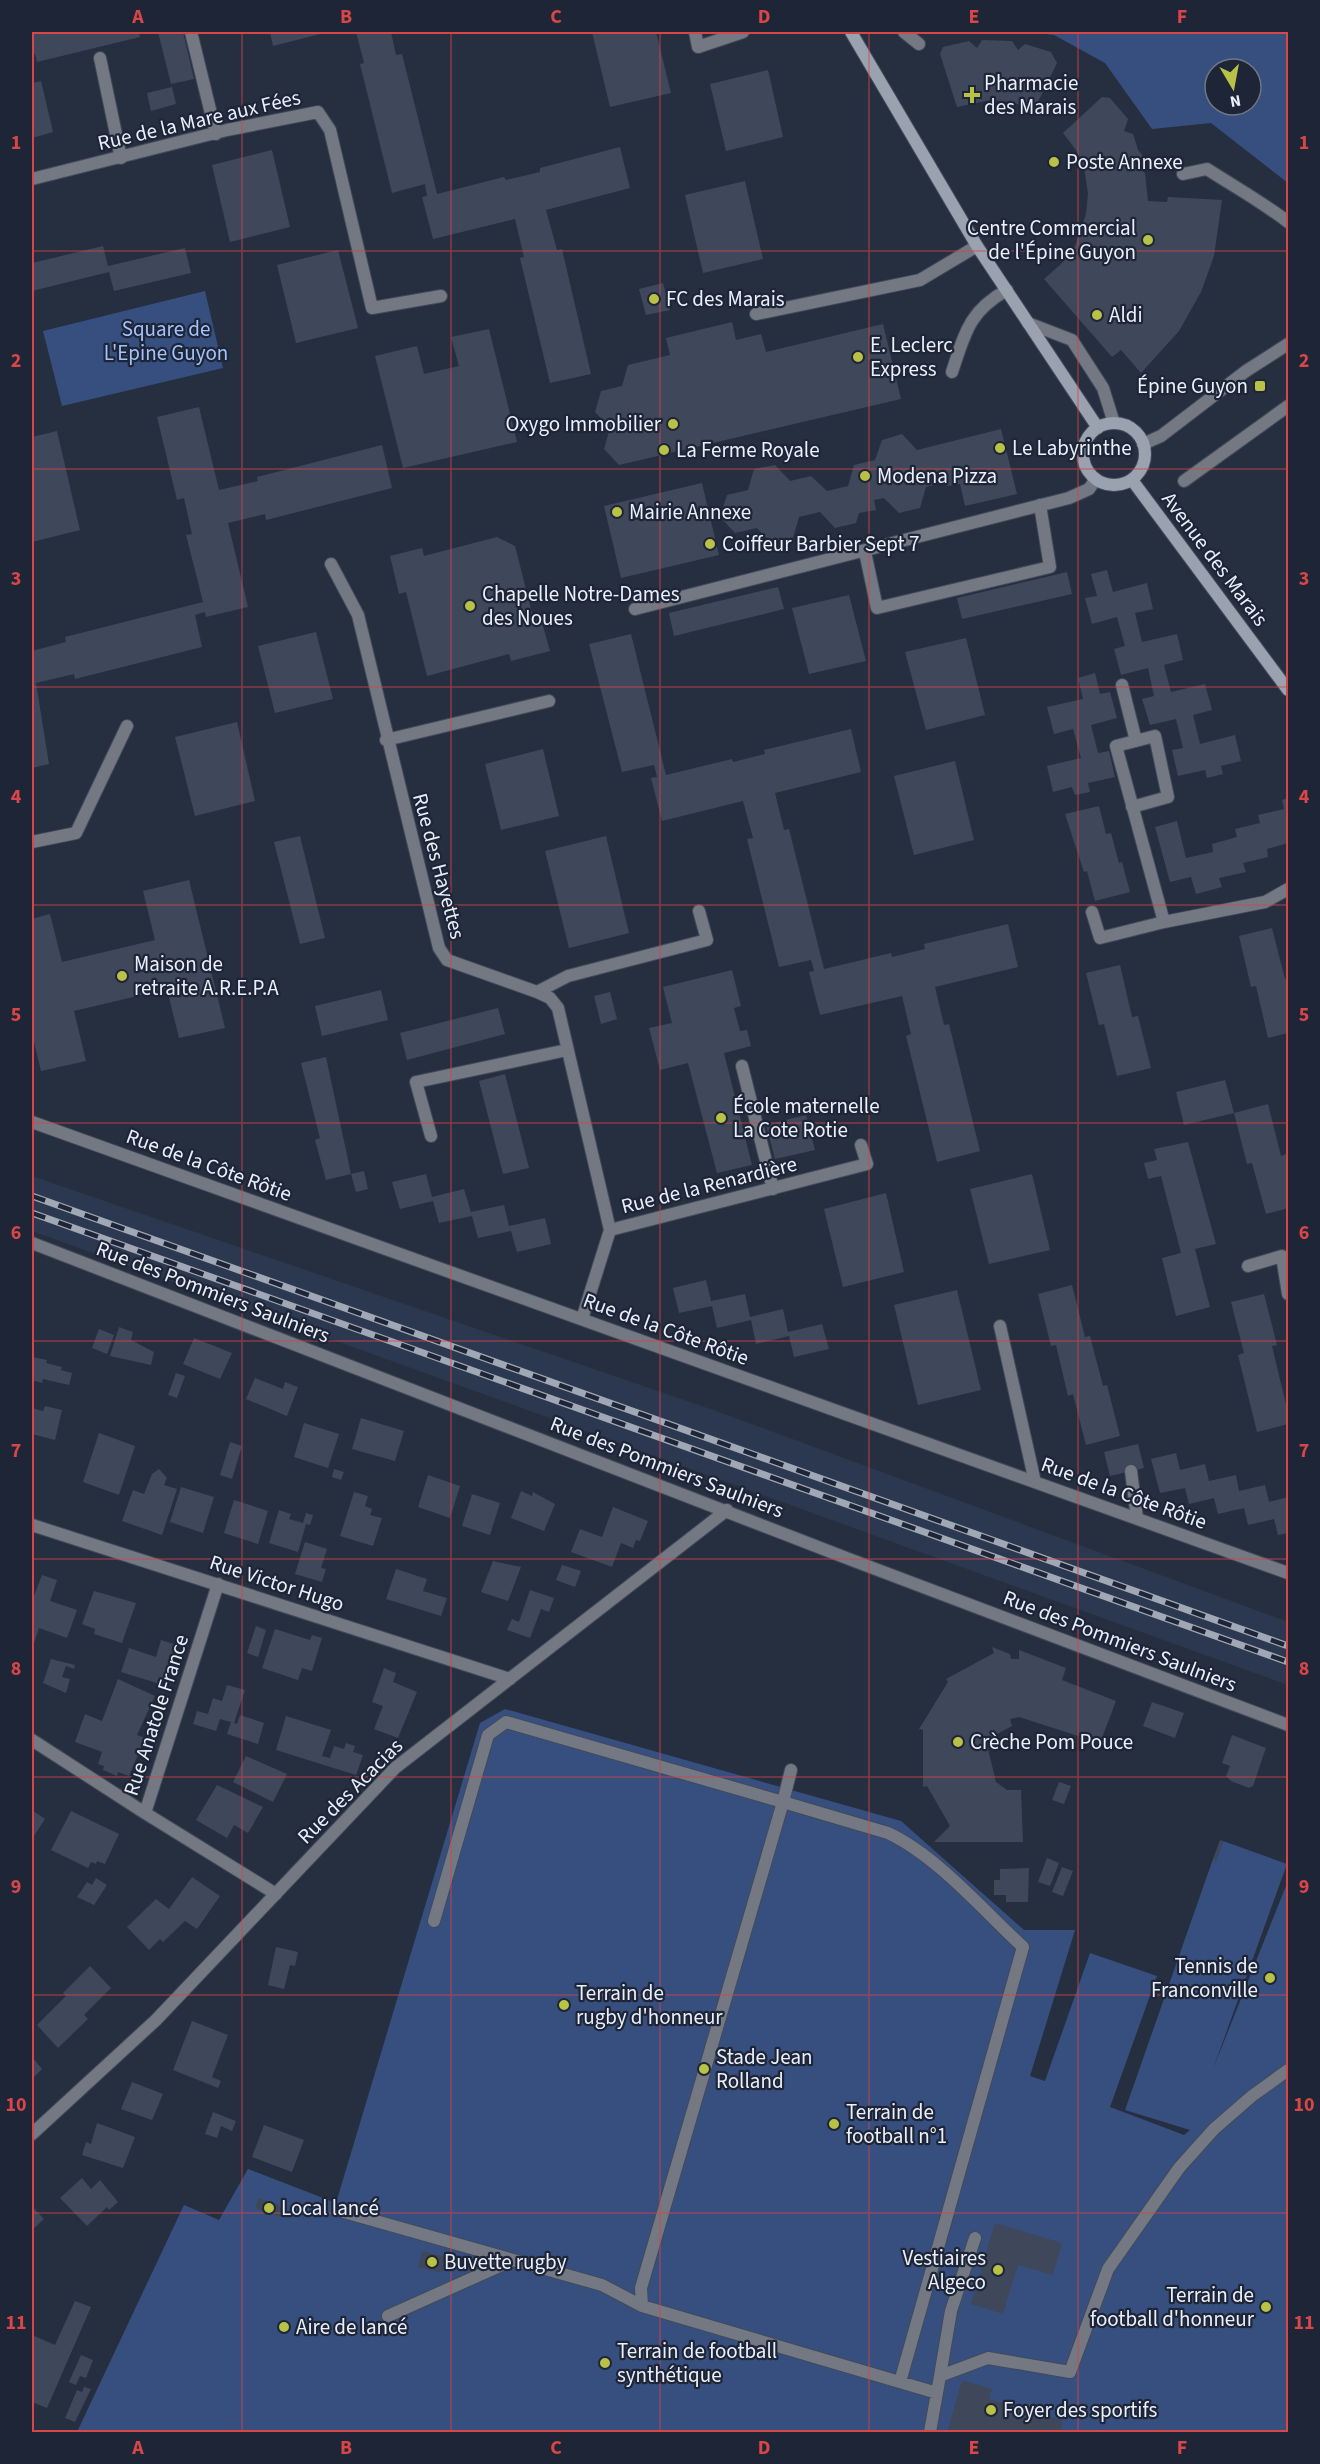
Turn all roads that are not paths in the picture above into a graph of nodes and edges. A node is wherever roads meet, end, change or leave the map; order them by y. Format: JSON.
{"nodes":[{"id":1,"x":191,"y":32,"type":"edge"},
{"id":2,"x":695,"y":32,"type":"edge"},
{"id":3,"x":742,"y":32,"type":"edge"},
{"id":4,"x":851,"y":32,"type":"edge"},
{"id":5,"x":904,"y":32,"type":"edge"},
{"id":6,"x":919,"y":44,"type":"dead end"},
{"id":7,"x":100,"y":58,"type":"dead end"},
{"id":8,"x":216,"y":134,"type":"junction"},
{"id":9,"x":121,"y":158,"type":"junction"},
{"id":10,"x":1183,"y":174,"type":"dead end"},
{"id":11,"x":32,"y":179,"type":"edge"},
{"id":12,"x":1288,"y":222,"type":"edge"},
{"id":13,"x":977,"y":246,"type":"junction"},
{"id":14,"x":1007,"y":290,"type":"junction"},
{"id":15,"x":441,"y":296,"type":"dead end"},
{"id":16,"x":756,"y":314,"type":"dead end"},
{"id":17,"x":1028,"y":323,"type":"junction"},
{"id":18,"x":1288,"y":344,"type":"edge"},
{"id":19,"x":952,"y":372,"type":"dead end"},
{"id":20,"x":1288,"y":406,"type":"edge"},
{"id":21,"x":1114,"y":423,"type":"junction"},
{"id":22,"x":1098,"y":428,"type":"junction"},
{"id":23,"x":1143,"y":444,"type":"junction"},
{"id":24,"x":1096,"y":479,"type":"junction"},
{"id":25,"x":1132,"y":480,"type":"junction"},
{"id":26,"x":1184,"y":481,"type":"dead end"},
{"id":27,"x":1040,"y":505,"type":"junction"},
{"id":28,"x":865,"y":552,"type":"junction"},
{"id":29,"x":331,"y":564,"type":"dead end"},
{"id":30,"x":635,"y":609,"type":"dead end"},
{"id":31,"x":1122,"y":685,"type":"dead end"},
{"id":32,"x":1288,"y":690,"type":"edge"},
{"id":33,"x":549,"y":701,"type":"dead end"},
{"id":34,"x":127,"y":726,"type":"dead end"},
{"id":35,"x":386,"y":740,"type":"junction"},
{"id":36,"x":1136,"y":741,"type":"junction"},
{"id":37,"x":1132,"y":807,"type":"junction"},
{"id":38,"x":32,"y":842,"type":"edge"},
{"id":39,"x":1288,"y":889,"type":"edge"},
{"id":40,"x":699,"y":911,"type":"dead end"},
{"id":41,"x":1092,"y":912,"type":"dead end"},
{"id":42,"x":1164,"y":922,"type":"junction"},
{"id":43,"x":537,"y":992,"type":"junction"},
{"id":44,"x":567,"y":1050,"type":"junction"},
{"id":45,"x":742,"y":1066,"type":"dead end"},
{"id":46,"x":32,"y":1122,"type":"edge"},
{"id":47,"x":431,"y":1136,"type":"dead end"},
{"id":48,"x":861,"y":1145,"type":"dead end"},
{"id":49,"x":773,"y":1189,"type":"junction"},
{"id":50,"x":610,"y":1230,"type":"junction"},
{"id":51,"x":32,"y":1243,"type":"edge"},
{"id":52,"x":1248,"y":1266,"type":"dead end"},
{"id":53,"x":1288,"y":1294,"type":"edge"},
{"id":54,"x":582,"y":1319,"type":"junction"},
{"id":55,"x":1000,"y":1326,"type":"dead end"},
{"id":56,"x":1131,"y":1471,"type":"dead end"},
{"id":57,"x":1035,"y":1482,"type":"junction"},
{"id":58,"x":727,"y":1510,"type":"junction"},
{"id":59,"x":1137,"y":1518,"type":"junction"},
{"id":60,"x":32,"y":1525,"type":"edge"},
{"id":61,"x":1288,"y":1573,"type":"edge"},
{"id":62,"x":218,"y":1584,"type":"junction"},
{"id":63,"x":510,"y":1679,"type":"junction"},
{"id":64,"x":1288,"y":1725,"type":"edge"},
{"id":65,"x":32,"y":1740,"type":"edge"},
{"id":66,"x":791,"y":1770,"type":"dead end"},
{"id":67,"x":783,"y":1803,"type":"junction"},
{"id":68,"x":145,"y":1813,"type":"junction"},
{"id":69,"x":276,"y":1894,"type":"junction"},
{"id":70,"x":434,"y":1921,"type":"dead end"},
{"id":71,"x":1288,"y":2070,"type":"edge"},
{"id":72,"x":32,"y":2134,"type":"edge"},
{"id":73,"x":344,"y":2212,"type":"dead end"},
{"id":74,"x":975,"y":2238,"type":"dead end"},
{"id":75,"x":513,"y":2260,"type":"junction"},
{"id":76,"x":642,"y":2306,"type":"junction"},
{"id":77,"x":388,"y":2316,"type":"dead end"},
{"id":78,"x":940,"y":2376,"type":"junction"},
{"id":79,"x":900,"y":2382,"type":"junction"},
{"id":80,"x":937,"y":2393,"type":"junction"},
{"id":81,"x":930,"y":2433,"type":"edge"}],
"edges":[{"from":1,"to":8,"type":"street"},
{"from":2,"to":3,"type":"street"},
{"from":4,"to":13,"type":"street"},
{"from":5,"to":6,"type":"street"},
{"from":7,"to":9,"type":"street"},
{"from":8,"to":9,"type":"street","name":"Rue de la Mare aux Fées"},
{"from":8,"to":15,"type":"street","name":"Rue de la Mare aux Fées"},
{"from":9,"to":11,"type":"street","name":"Rue de la Mare aux Fées"},
{"from":10,"to":12,"type":"street"},
{"from":13,"to":14,"type":"street"},
{"from":13,"to":16,"type":"street"},
{"from":14,"to":17,"type":"street"},
{"from":14,"to":19,"type":"street"},
{"from":17,"to":21,"type":"street"},
{"from":17,"to":22,"type":"street"},
{"from":18,"to":23,"type":"street"},
{"from":20,"to":26,"type":"street"},
{"from":21,"to":22,"type":"street"},
{"from":21,"to":23,"type":"street"},
{"from":22,"to":24,"type":"street"},
{"from":23,"to":25,"type":"street"},
{"from":24,"to":25,"type":"street"},
{"from":24,"to":27,"type":"street"},
{"from":25,"to":32,"type":"street","name":"Avenue des Marais"},
{"from":27,"to":28,"type":"street"},
{"from":27,"to":28,"type":"street"},
{"from":28,"to":30,"type":"street"},
{"from":29,"to":35,"type":"street","name":"Rue des Hayettes"},
{"from":31,"to":36,"type":"street"},
{"from":33,"to":35,"type":"street"},
{"from":34,"to":38,"type":"street"},
{"from":35,"to":43,"type":"street","name":"Rue des Hayettes"},
{"from":36,"to":37,"type":"street"},
{"from":36,"to":37,"type":"street"},
{"from":37,"to":42,"type":"street"},
{"from":39,"to":42,"type":"street"},
{"from":40,"to":43,"type":"street"},
{"from":41,"to":42,"type":"street"},
{"from":43,"to":44,"type":"street","name":"Rue des Hayettes"},
{"from":44,"to":47,"type":"street"},
{"from":44,"to":50,"type":"street","name":"Rue des Hayettes"},
{"from":45,"to":49,"type":"street"},
{"from":46,"to":54,"type":"street","name":"Rue de la Côte Rôtie"},
{"from":48,"to":49,"type":"street","name":"Rue de la Renardière"},
{"from":49,"to":50,"type":"street","name":"Rue de la Renardière"},
{"from":50,"to":54,"type":"street"},
{"from":51,"to":58,"type":"street","name":"Rue des Pommiers Saulniers"},
{"from":52,"to":53,"type":"street"},
{"from":54,"to":57,"type":"street","name":"Rue de la Côte Rôtie"},
{"from":55,"to":57,"type":"street"},
{"from":56,"to":59,"type":"street"},
{"from":57,"to":59,"type":"street","name":"Rue de la Côte Rôtie"},
{"from":58,"to":63,"type":"street","name":"Rue des Acacias"},
{"from":58,"to":64,"type":"street","name":"Rue des Pommiers Saulniers"},
{"from":59,"to":61,"type":"street","name":"Rue de la Côte Rôtie"},
{"from":60,"to":62,"type":"street","name":"Rue Victor Hugo"},
{"from":62,"to":63,"type":"street","name":"Rue Victor Hugo"},
{"from":62,"to":68,"type":"street","name":"Rue Anatole France"},
{"from":63,"to":69,"type":"street","name":"Rue des Acacias"},
{"from":65,"to":68,"type":"street"},
{"from":66,"to":67,"type":"street"},
{"from":67,"to":70,"type":"street"},
{"from":67,"to":76,"type":"street"},
{"from":67,"to":79,"type":"street"},
{"from":68,"to":69,"type":"street","name":"Rue Anatole France"},
{"from":69,"to":72,"type":"street","name":"Rue des Acacias"},
{"from":71,"to":78,"type":"street"},
{"from":73,"to":75,"type":"street"},
{"from":74,"to":78,"type":"street"},
{"from":75,"to":76,"type":"street"},
{"from":75,"to":77,"type":"street"},
{"from":76,"to":79,"type":"street"},
{"from":78,"to":80,"type":"street"},
{"from":79,"to":80,"type":"street"},
{"from":80,"to":81,"type":"street"}]}
